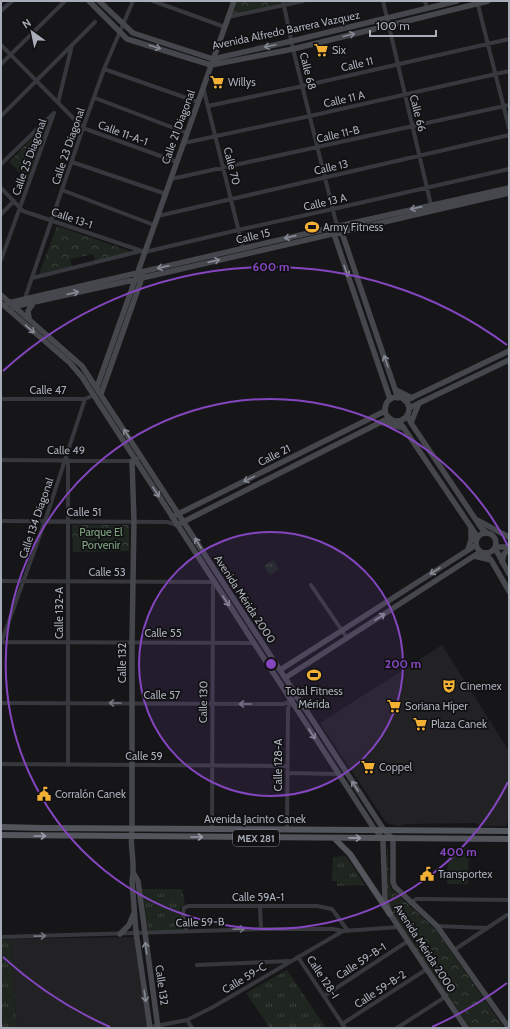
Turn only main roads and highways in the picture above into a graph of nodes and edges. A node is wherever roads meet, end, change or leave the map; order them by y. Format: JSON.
{"nodes":[{"id":1,"x":1,"y":827,"type":"edge"},
{"id":2,"x":509,"y":831,"type":"edge"},
{"id":3,"x":1,"y":835,"type":"edge"},
{"id":4,"x":334,"y":838,"type":"junction"},
{"id":5,"x":509,"y":839,"type":"edge"},
{"id":6,"x":390,"y":914,"type":"road end"}],
"edges":[{"from":1,"to":2,"type":"main road","name":"Avenida Jacinto Canek","number":"MEX 281"},
{"from":3,"to":4,"type":"main road","name":"Avenida Jacinto Canek","number":"MEX 281","one_way":true},
{"from":4,"to":5,"type":"main road","name":"Avenida Jacinto Canek","number":"MEX 281","one_way":true},
{"from":4,"to":6,"type":"main road"}]}
